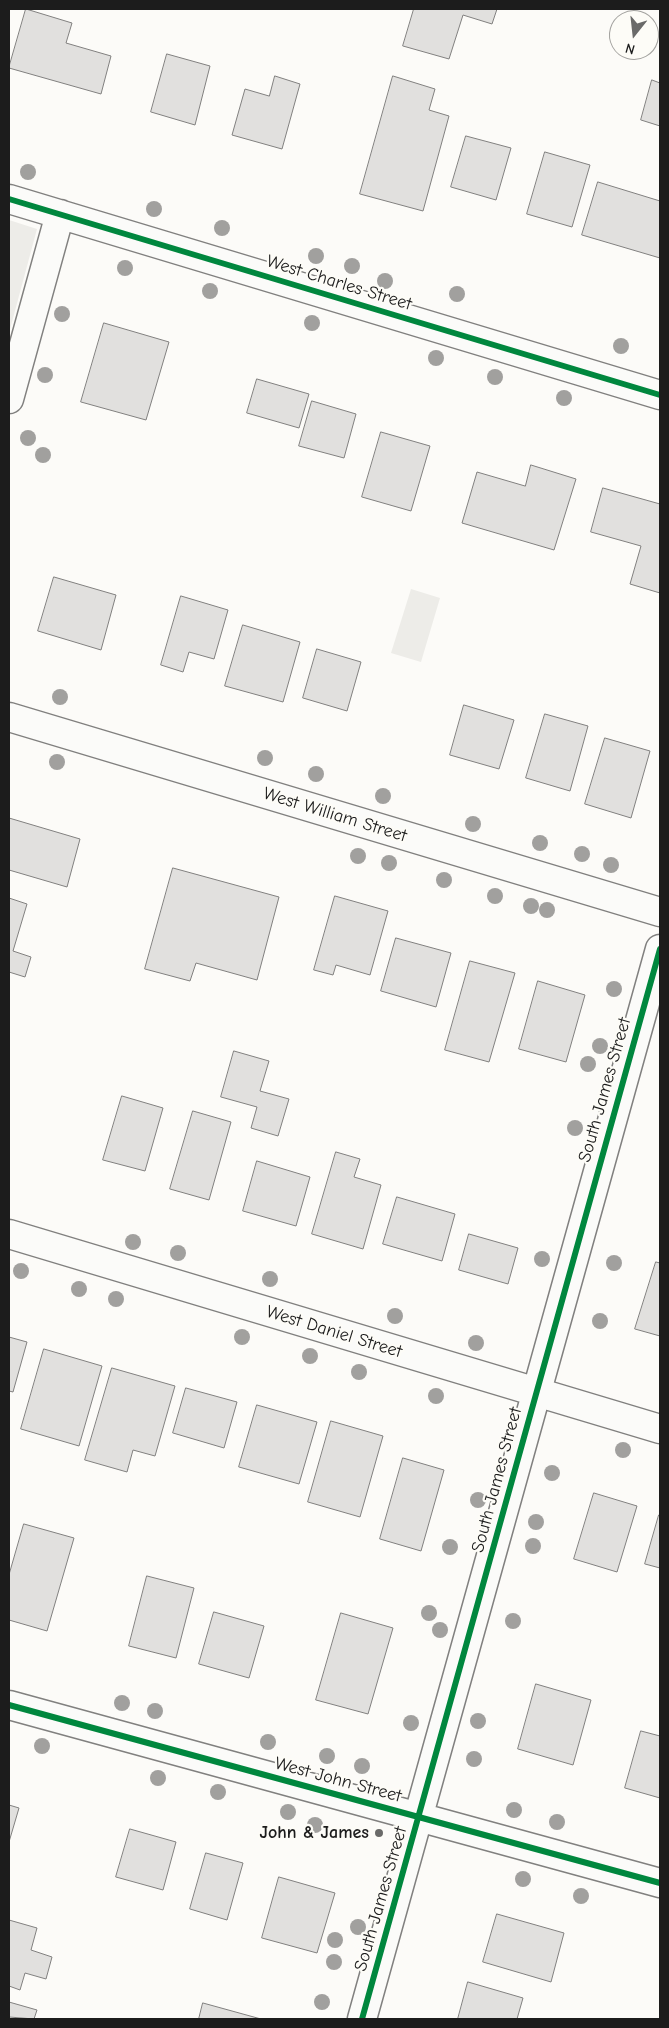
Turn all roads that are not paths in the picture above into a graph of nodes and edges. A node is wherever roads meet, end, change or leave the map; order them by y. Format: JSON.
{"nodes":[{"id":1,"x":9,"y":199,"type":"edge"},
{"id":2,"x":60,"y":214,"type":"junction"},
{"id":3,"x":660,"y":395,"type":"edge"},
{"id":4,"x":9,"y":399,"type":"edge"},
{"id":5,"x":9,"y":717,"type":"edge"},
{"id":6,"x":660,"y":912,"type":"edge"},
{"id":7,"x":660,"y":949,"type":"edge"},
{"id":8,"x":9,"y":1234,"type":"edge"},
{"id":9,"x":537,"y":1393,"type":"junction"},
{"id":10,"x":660,"y":1429,"type":"edge"},
{"id":11,"x":9,"y":1705,"type":"edge"},
{"id":12,"x":419,"y":1818,"type":"junction"},
{"id":13,"x":660,"y":1883,"type":"edge"},
{"id":14,"x":362,"y":2019,"type":"edge"}],
"edges":[{"from":1,"to":2,"type":"street","name":"West Charles Street"},
{"from":2,"to":3,"type":"street","name":"West Charles Street"},
{"from":2,"to":4,"type":"street"},
{"from":5,"to":6,"type":"street","name":"West William Street"},
{"from":7,"to":9,"type":"street","name":"South James Street"},
{"from":8,"to":9,"type":"street","name":"West Daniel Street"},
{"from":9,"to":10,"type":"street","name":"West Daniel Street"},
{"from":9,"to":12,"type":"street","name":"South James Street"},
{"from":11,"to":12,"type":"street","name":"West John Street"},
{"from":12,"to":13,"type":"street","name":"West John Street"},
{"from":12,"to":14,"type":"street","name":"South James Street"}]}
